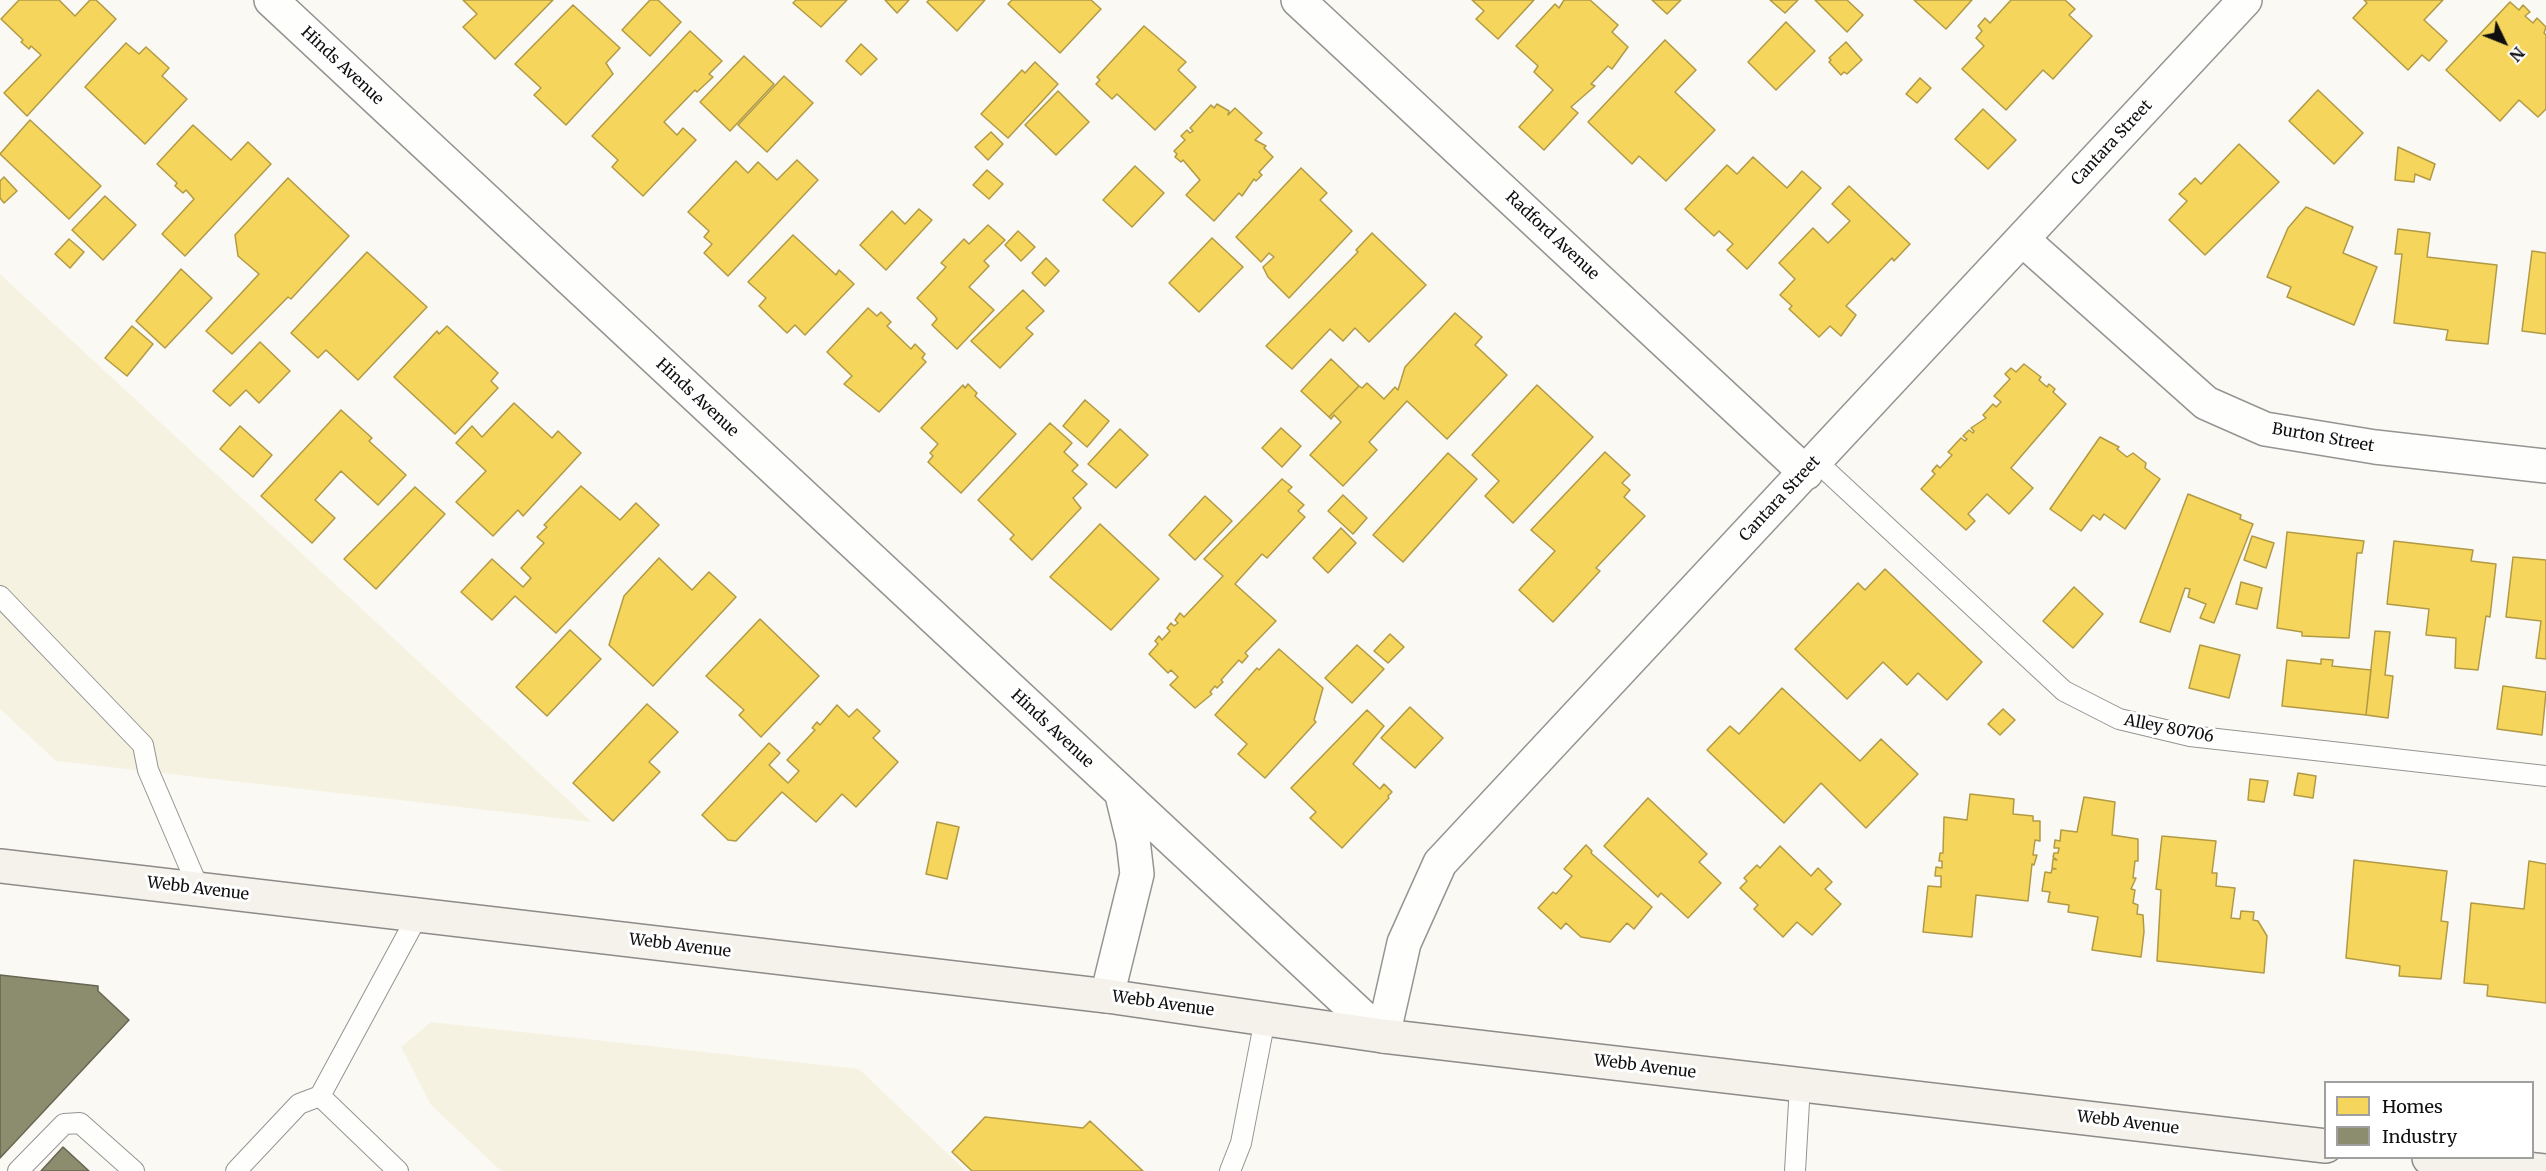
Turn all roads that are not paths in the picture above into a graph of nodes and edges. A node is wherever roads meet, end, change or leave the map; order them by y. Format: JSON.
{"nodes":[{"id":1,"x":271,"y":0,"type":"edge"},
{"id":2,"x":1298,"y":0,"type":"edge"},
{"id":3,"x":2239,"y":2,"type":"edge"},
{"id":4,"x":2022,"y":239,"type":"junction"},
{"id":5,"x":2546,"y":466,"type":"edge"},
{"id":6,"x":1810,"y":467,"type":"junction"},
{"id":7,"x":0,"y":596,"type":"edge"},
{"id":8,"x":2546,"y":776,"type":"edge"},
{"id":9,"x":1122,"y":795,"type":"junction"},
{"id":10,"x":0,"y":866,"type":"edge"},
{"id":11,"x":199,"y":889,"type":"junction"},
{"id":12,"x":418,"y":915,"type":"junction"},
{"id":13,"x":1107,"y":996,"type":"junction"},
{"id":14,"x":1265,"y":1019,"type":"junction"},
{"id":15,"x":1383,"y":1036,"type":"junction"},
{"id":16,"x":1800,"y":1085,"type":"junction"},
{"id":17,"x":320,"y":1096,"type":"junction"},
{"id":18,"x":2324,"y":1146,"type":"edge"},
{"id":19,"x":2438,"y":1159,"type":"edge"},
{"id":20,"x":18,"y":1171,"type":"edge"},
{"id":21,"x":134,"y":1171,"type":"edge"},
{"id":22,"x":236,"y":1171,"type":"edge"},
{"id":23,"x":398,"y":1171,"type":"edge"},
{"id":24,"x":1230,"y":1171,"type":"edge"},
{"id":25,"x":1795,"y":1171,"type":"edge"},
{"id":26,"x":2544,"y":1171,"type":"edge"}],
"edges":[{"from":1,"to":9,"type":"street","name":"Hinds Avenue"},
{"from":2,"to":6,"type":"street","name":"Radford Avenue"},
{"from":3,"to":4,"type":"street","name":"Cantara Street"},
{"from":4,"to":5,"type":"street","name":"Burton Street"},
{"from":4,"to":6,"type":"street","name":"Cantara Street"},
{"from":6,"to":8,"type":"lane","name":"Alley 80706"},
{"from":6,"to":15,"type":"street","name":"Cantara Street"},
{"from":7,"to":11,"type":"lane"},
{"from":9,"to":13,"type":"street"},
{"from":9,"to":15,"type":"street","name":"Hinds Avenue"},
{"from":10,"to":11,"type":"street","name":"Webb Avenue"},
{"from":11,"to":12,"type":"street","name":"Webb Avenue"},
{"from":12,"to":13,"type":"street","name":"Webb Avenue"},
{"from":12,"to":17,"type":"lane"},
{"from":13,"to":14,"type":"street","name":"Webb Avenue"},
{"from":14,"to":15,"type":"street","name":"Webb Avenue"},
{"from":14,"to":24,"type":"lane"},
{"from":15,"to":16,"type":"street","name":"Webb Avenue"},
{"from":16,"to":18,"type":"street","name":"Webb Avenue"},
{"from":16,"to":25,"type":"lane"},
{"from":17,"to":22,"type":"lane"},
{"from":17,"to":23,"type":"lane"},
{"from":19,"to":26,"type":"street"},
{"from":20,"to":21,"type":"lane"}]}
